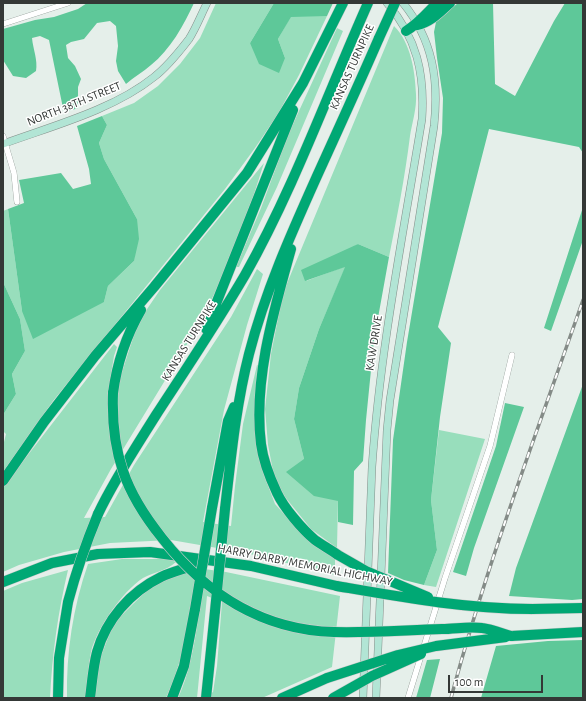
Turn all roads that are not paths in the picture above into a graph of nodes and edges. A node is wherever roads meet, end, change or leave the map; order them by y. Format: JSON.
{"nodes":[{"id":1,"x":68,"y":3,"type":"edge"},
{"id":2,"x":207,"y":3,"type":"edge"},
{"id":3,"x":343,"y":3,"type":"edge"},
{"id":4,"x":368,"y":3,"type":"edge"},
{"id":5,"x":387,"y":3,"type":"edge"},
{"id":6,"x":395,"y":3,"type":"edge"},
{"id":7,"x":403,"y":3,"type":"edge"},
{"id":8,"x":450,"y":3,"type":"edge"},
{"id":9,"x":436,"y":8,"type":"edge"},
{"id":10,"x":3,"y":24,"type":"edge"},
{"id":11,"x":417,"y":24,"type":"junction"},
{"id":12,"x":406,"y":31,"type":"junction"},
{"id":13,"x":303,"y":83,"type":"junction"},
{"id":14,"x":4,"y":141,"type":"edge"},
{"id":15,"x":17,"y":202,"type":"dead end"},
{"id":16,"x":301,"y":210,"type":"junction"},
{"id":17,"x":154,"y":287,"type":"junction"},
{"id":18,"x":512,"y":354,"type":"dead end"},
{"id":19,"x":195,"y":355,"type":"junction"},
{"id":20,"x":240,"y":394,"type":"junction"},
{"id":21,"x":3,"y":481,"type":"edge"},
{"id":22,"x":211,"y":560,"type":"junction"},
{"id":23,"x":3,"y":582,"type":"edge"},
{"id":24,"x":441,"y":603,"type":"junction"},
{"id":25,"x":583,"y":608,"type":"edge"},
{"id":26,"x":583,"y":632,"type":"edge"},
{"id":27,"x":511,"y":636,"type":"junction"},
{"id":28,"x":436,"y":646,"type":"junction"},
{"id":29,"x":206,"y":695,"type":"edge"},
{"id":30,"x":58,"y":698,"type":"edge"},
{"id":31,"x":90,"y":698,"type":"edge"},
{"id":32,"x":172,"y":698,"type":"edge"},
{"id":33,"x":282,"y":698,"type":"edge"},
{"id":34,"x":333,"y":698,"type":"edge"},
{"id":35,"x":363,"y":698,"type":"edge"},
{"id":36,"x":376,"y":698,"type":"edge"},
{"id":37,"x":408,"y":698,"type":"edge"}],
"edges":[{"from":1,"to":10,"type":"street"},
{"from":2,"to":14,"type":"main road","name":"NORTH 38TH STREET"},
{"from":3,"to":13,"type":"highway"},
{"from":4,"to":19,"type":"highway","name":"KANSAS TURNPIKE"},
{"from":5,"to":12,"type":"main road","name":"KAW DRIVE"},
{"from":6,"to":16,"type":"highway","name":"KANSAS TURNPIKE","bridge":true},
{"from":7,"to":11,"type":"main road","name":"KAW DRIVE"},
{"from":8,"to":9,"type":"highway"},
{"from":9,"to":11,"type":"highway"},
{"from":11,"to":12,"type":"highway"},
{"from":11,"to":36,"type":"main road","name":"KAW DRIVE"},
{"from":12,"to":35,"type":"main road","name":"KAW DRIVE"},
{"from":13,"to":17,"type":"highway"},
{"from":13,"to":19,"type":"highway"},
{"from":14,"to":15,"type":"street"},
{"from":16,"to":20,"type":"highway","name":"KANSAS TURNPIKE"},
{"from":16,"to":24,"type":"highway","bridge":true},
{"from":17,"to":21,"type":"highway"},
{"from":17,"to":27,"type":"highway","bridge":true},
{"from":18,"to":37,"type":"street"},
{"from":19,"to":30,"type":"highway","name":"KANSAS TURNPIKE","bridge":true},
{"from":20,"to":29,"type":"highway","name":"KANSAS TURNPIKE","bridge":true},
{"from":20,"to":32,"type":"highway","bridge":true},
{"from":22,"to":23,"type":"highway","name":"HARRY DARBY MEMORIAL HIGHWAY"},
{"from":22,"to":24,"type":"highway","name":"HARRY DARBY MEMORIAL HIGHWAY","bridge":true},
{"from":22,"to":31,"type":"highway"},
{"from":24,"to":25,"type":"highway","name":"HARRY DARBY MEMORIAL HIGHWAY","bridge":true},
{"from":26,"to":27,"type":"highway"},
{"from":27,"to":28,"type":"highway","bridge":true},
{"from":28,"to":33,"type":"highway","bridge":true},
{"from":28,"to":34,"type":"highway","bridge":true}]}
